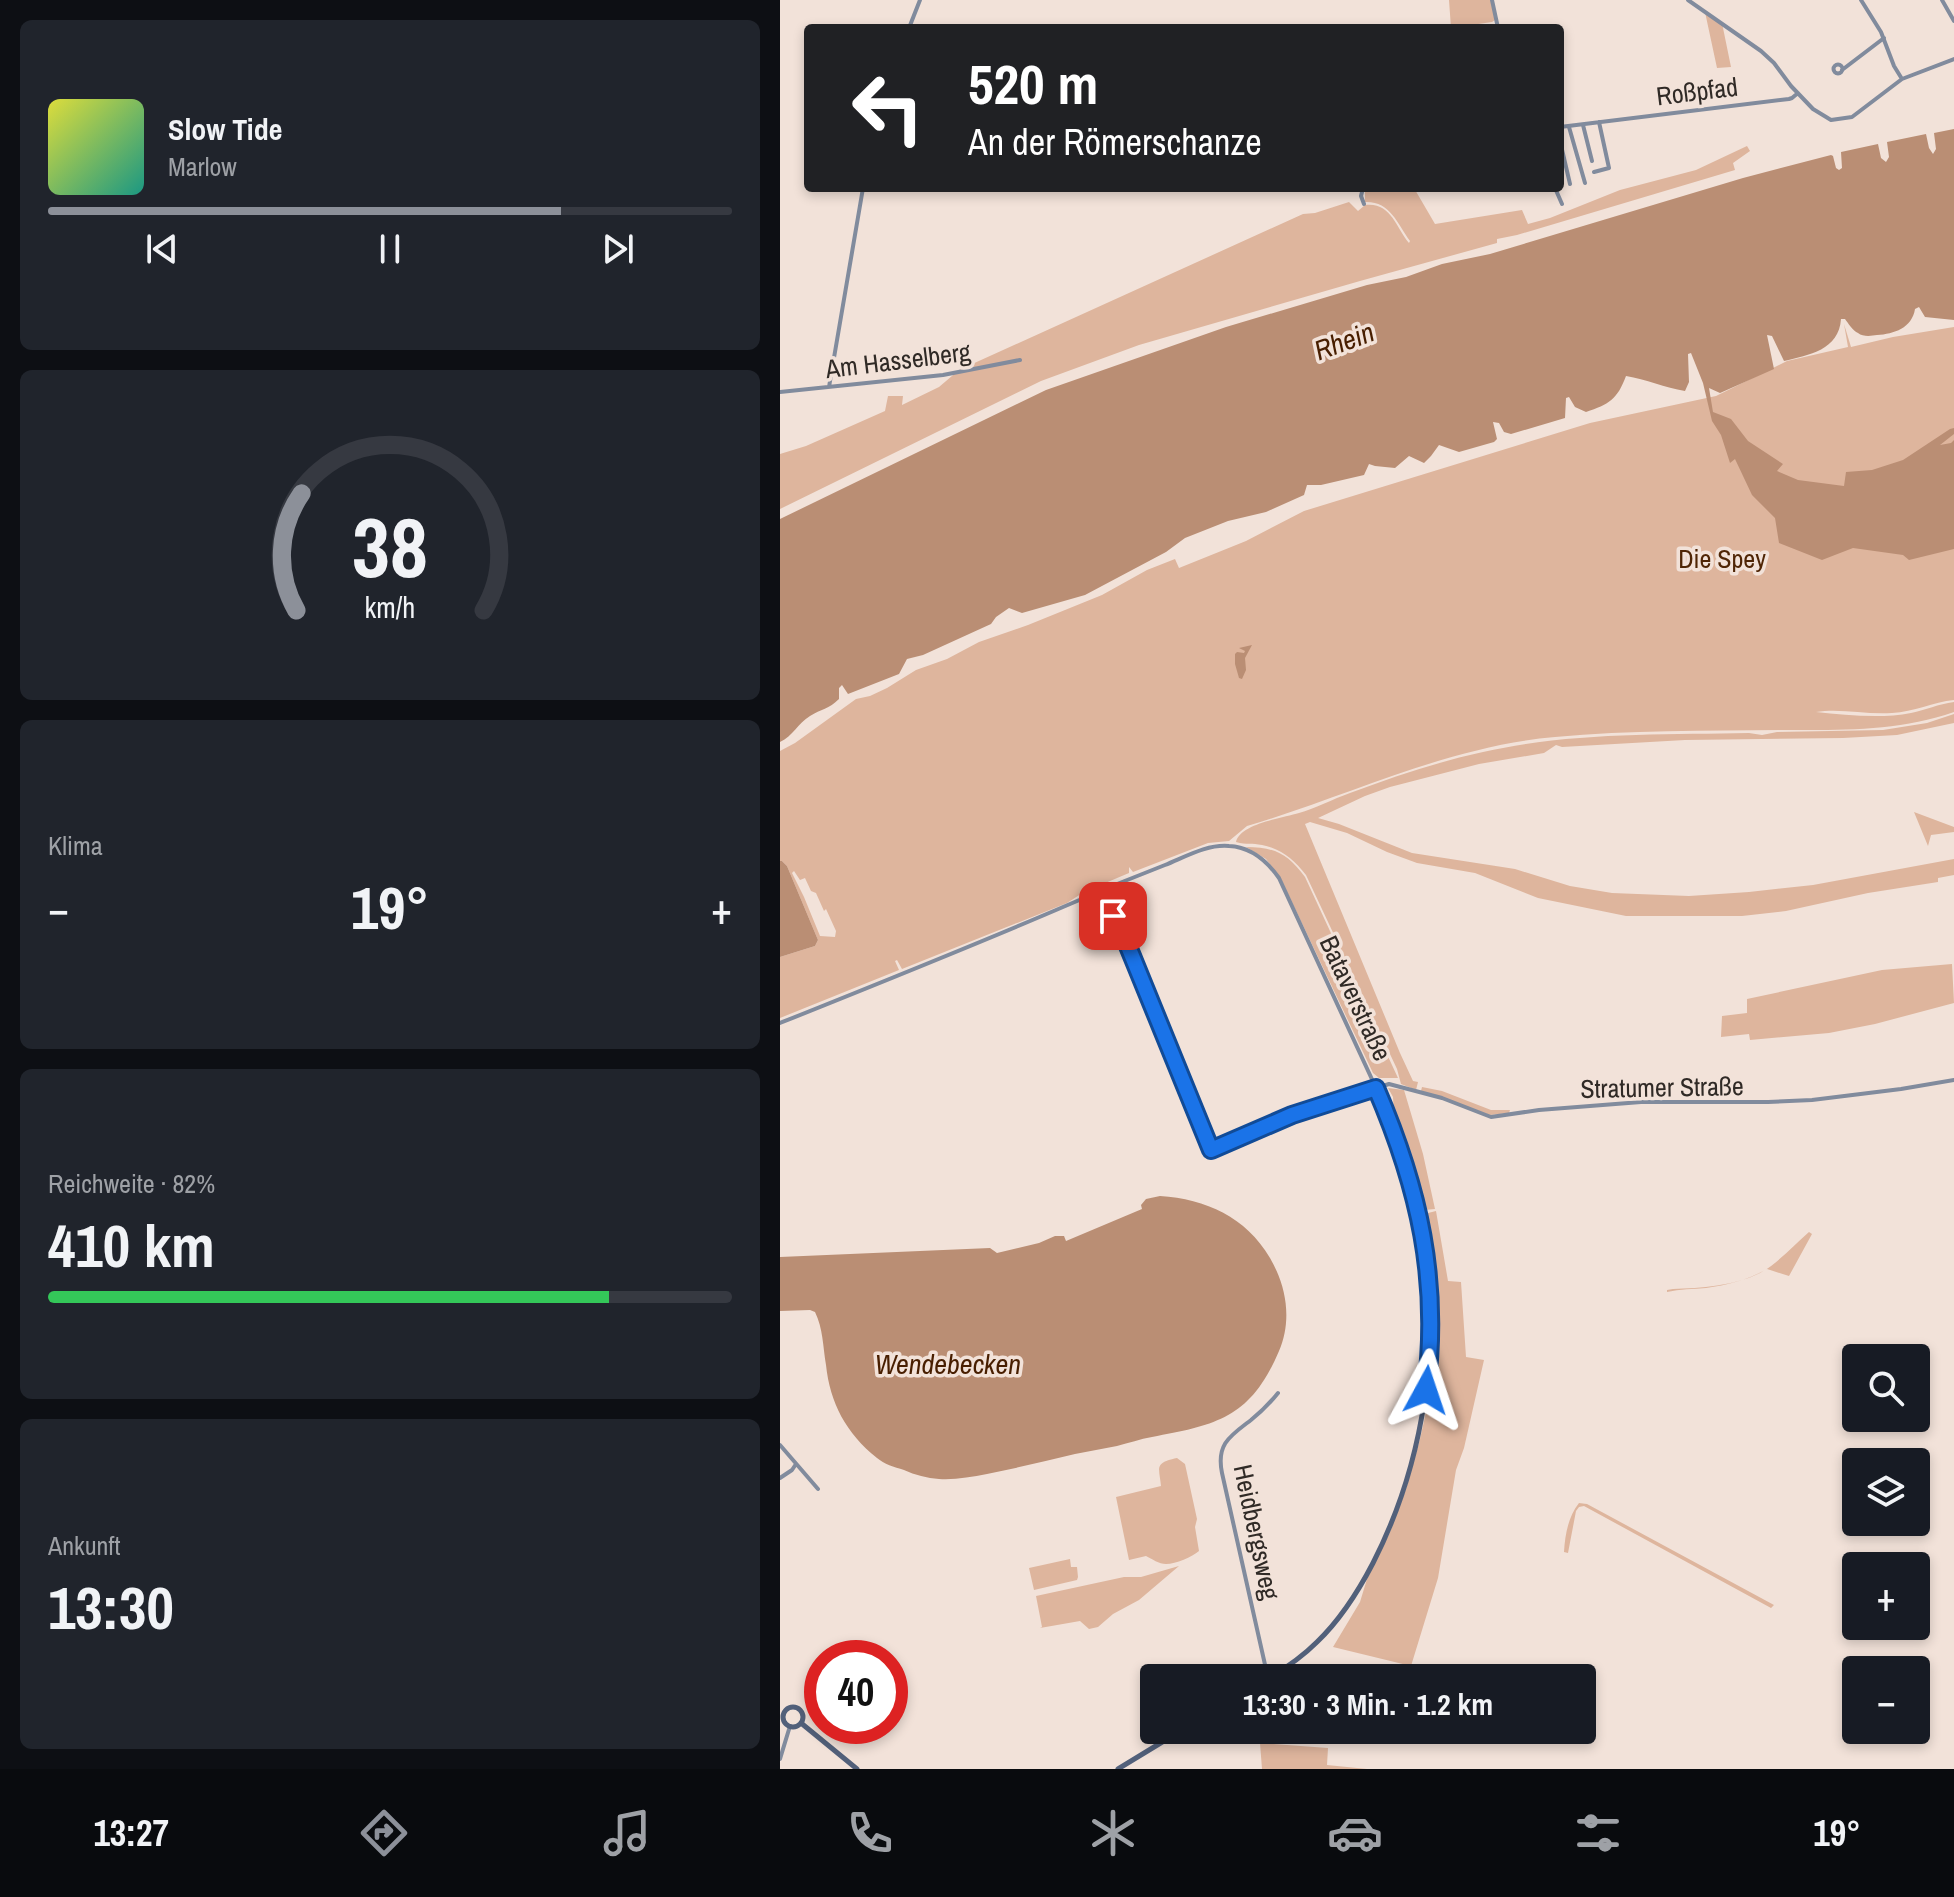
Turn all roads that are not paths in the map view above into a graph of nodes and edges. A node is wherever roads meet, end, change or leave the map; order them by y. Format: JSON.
{"nodes":[{"id":1,"x":920,"y":0,"type":"edge"},
{"id":2,"x":1492,"y":0,"type":"edge"},
{"id":3,"x":1688,"y":0,"type":"edge"},
{"id":4,"x":1861,"y":0,"type":"edge"},
{"id":5,"x":1942,"y":0,"type":"edge"},
{"id":6,"x":1954,"y":21,"type":"edge"},
{"id":7,"x":911,"y":24,"type":"edge"},
{"id":8,"x":1497,"y":24,"type":"edge"},
{"id":9,"x":1884,"y":38,"type":"junction"},
{"id":10,"x":1954,"y":59,"type":"edge"},
{"id":11,"x":1842,"y":70,"type":"dead end"},
{"id":12,"x":1902,"y":79,"type":"junction"},
{"id":13,"x":1798,"y":93,"type":"junction"},
{"id":14,"x":1599,"y":122,"type":"junction"},
{"id":15,"x":1583,"y":125,"type":"junction"},
{"id":16,"x":1564,"y":127,"type":"edge"},
{"id":17,"x":1569,"y":127,"type":"junction"},
{"id":18,"x":1564,"y":158,"type":"edge"},
{"id":19,"x":1592,"y":161,"type":"dead end"},
{"id":20,"x":1594,"y":172,"type":"dead end"},
{"id":21,"x":1585,"y":183,"type":"dead end"},
{"id":22,"x":1570,"y":184,"type":"dead end"},
{"id":23,"x":862,"y":192,"type":"edge"},
{"id":24,"x":1362,"y":192,"type":"edge"},
{"id":25,"x":1557,"y":192,"type":"edge"},
{"id":26,"x":1364,"y":204,"type":"dead end"},
{"id":27,"x":1562,"y":204,"type":"dead end"},
{"id":28,"x":1020,"y":360,"type":"dead end"},
{"id":29,"x":829,"y":387,"type":"junction"},
{"id":30,"x":780,"y":392,"type":"edge"},
{"id":31,"x":1103,"y":890,"type":"junction"},
{"id":32,"x":780,"y":1023,"type":"edge"},
{"id":33,"x":1954,"y":1080,"type":"edge"},
{"id":34,"x":1376,"y":1088,"type":"junction"},
{"id":35,"x":1278,"y":1393,"type":"dead end"},
{"id":36,"x":780,"y":1445,"type":"edge"},
{"id":37,"x":796,"y":1464,"type":"junction"},
{"id":38,"x":780,"y":1478,"type":"edge"},
{"id":39,"x":818,"y":1489,"type":"dead end"},
{"id":40,"x":1265,"y":1664,"type":"edge"},
{"id":41,"x":1289,"y":1664,"type":"edge"},
{"id":42,"x":782,"y":1710,"type":"edge"},
{"id":43,"x":801,"y":1723,"type":"junction"},
{"id":44,"x":790,"y":1726,"type":"junction"},
{"id":45,"x":1162,"y":1744,"type":"edge"},
{"id":46,"x":780,"y":1759,"type":"edge"},
{"id":47,"x":1130,"y":1766,"type":"edge"},
{"id":48,"x":857,"y":1769,"type":"edge"},
{"id":49,"x":1118,"y":1769,"type":"edge"}],
"edges":[{"from":1,"to":7,"type":"street"},
{"from":2,"to":8,"type":"street"},
{"from":3,"to":13,"type":"street"},
{"from":4,"to":9,"type":"street"},
{"from":5,"to":6,"type":"street"},
{"from":9,"to":11,"type":"street"},
{"from":9,"to":12,"type":"street"},
{"from":10,"to":12,"type":"street"},
{"from":12,"to":13,"type":"street"},
{"from":13,"to":14,"type":"street","name":"Roßpfad"},
{"from":14,"to":15,"type":"street","name":"Roßpfad"},
{"from":14,"to":20,"type":"street"},
{"from":15,"to":17,"type":"street","name":"Roßpfad"},
{"from":15,"to":19,"type":"street"},
{"from":16,"to":17,"type":"street","name":"Roßpfad"},
{"from":17,"to":21,"type":"street"},
{"from":18,"to":22,"type":"street"},
{"from":23,"to":29,"type":"street"},
{"from":24,"to":26,"type":"street"},
{"from":25,"to":27,"type":"street"},
{"from":28,"to":29,"type":"street","name":"Am Hasselberg"},
{"from":29,"to":30,"type":"street","name":"Am Hasselberg"},
{"from":31,"to":32,"type":"street","name":"Bataverstraße"},
{"from":31,"to":34,"type":"street","name":"Bataverstraße"},
{"from":31,"to":34,"type":"street"},
{"from":33,"to":34,"type":"street","name":"Stratumer Straße"},
{"from":34,"to":41,"type":"street","name":"Bataverstraße"},
{"from":35,"to":40,"type":"street","name":"Heidbergsweg"},
{"from":36,"to":37,"type":"street"},
{"from":37,"to":38,"type":"street"},
{"from":37,"to":39,"type":"street"},
{"from":42,"to":43,"type":"street"},
{"from":42,"to":44,"type":"street"},
{"from":43,"to":44,"type":"street"},
{"from":43,"to":48,"type":"street"},
{"from":44,"to":46,"type":"street"},
{"from":45,"to":47,"type":"street"},
{"from":47,"to":49,"type":"street"}]}
